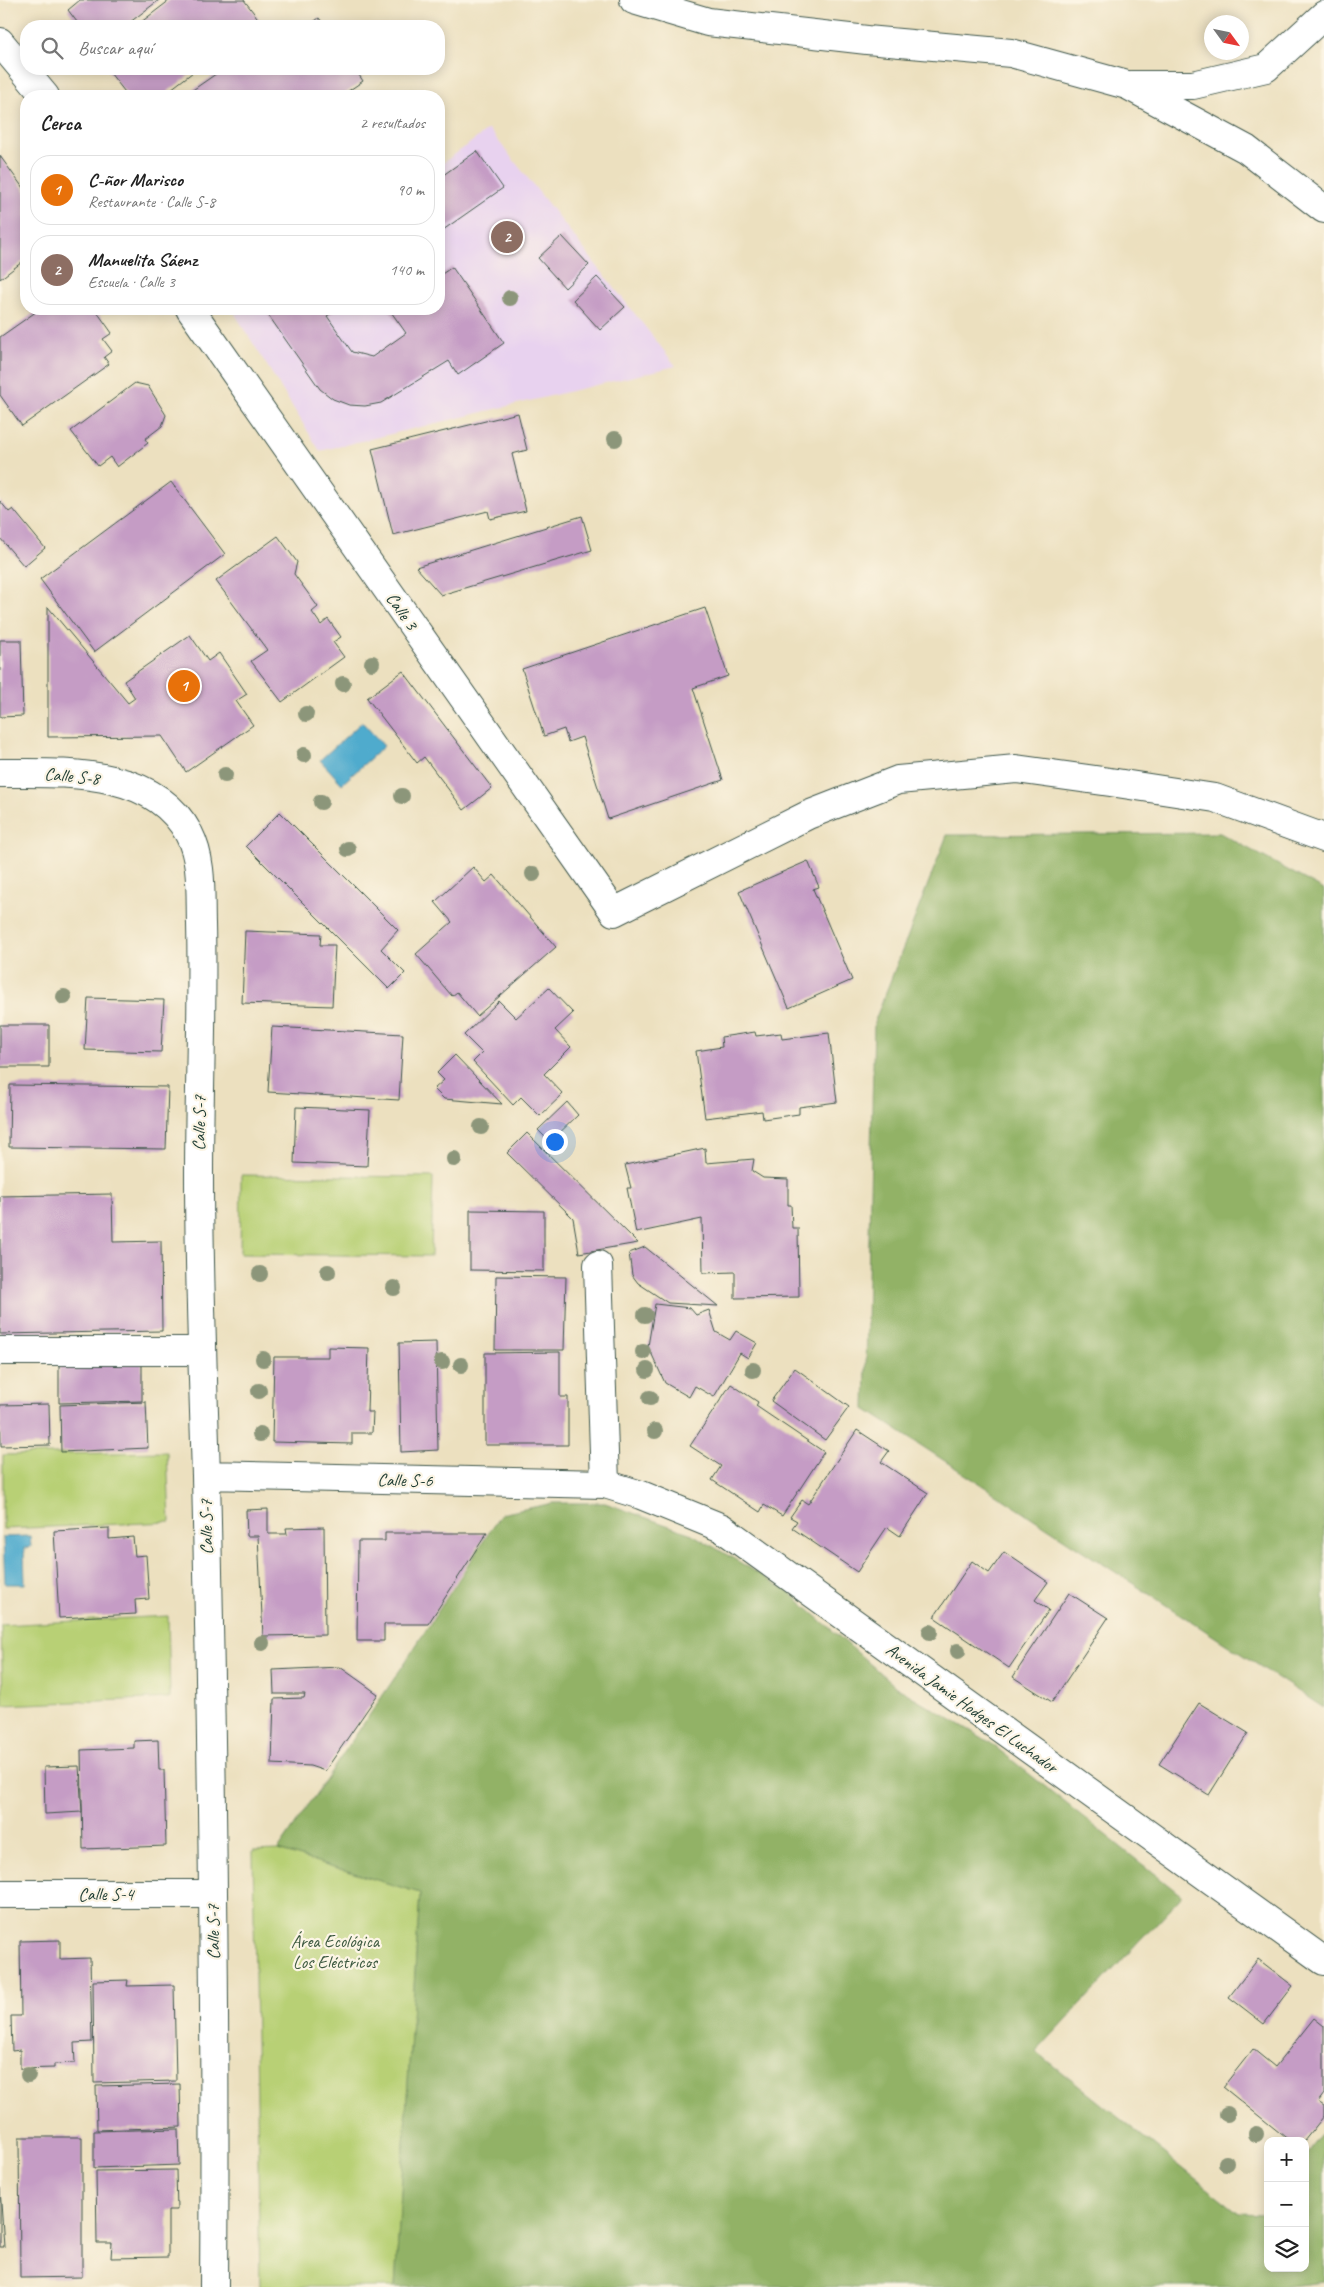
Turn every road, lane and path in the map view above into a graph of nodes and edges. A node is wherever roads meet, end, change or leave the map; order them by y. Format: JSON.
{"nodes":[{"id":1,"x":634,"y":0,"type":"edge"},
{"id":2,"x":1324,"y":15,"type":"edge"},
{"id":3,"x":0,"y":42,"type":"edge"},
{"id":4,"x":20,"y":66,"type":"edge"},
{"id":5,"x":28,"y":75,"type":"edge"},
{"id":6,"x":1127,"y":85,"type":"junction"},
{"id":7,"x":40,"y":90,"type":"edge"},
{"id":8,"x":1324,"y":209,"type":"edge"},
{"id":9,"x":194,"y":315,"type":"edge"},
{"id":10,"x":0,"y":773,"type":"edge"},
{"id":11,"x":143,"y":791,"type":"joint"},
{"id":12,"x":1324,"y":838,"type":"edge"},
{"id":13,"x":598,"y":1265,"type":"dead end"},
{"id":14,"x":0,"y":1351,"type":"edge"},
{"id":15,"x":202,"y":1351,"type":"junction"},
{"id":16,"x":206,"y":1475,"type":"junction"},
{"id":17,"x":605,"y":1484,"type":"junction"},
{"id":18,"x":0,"y":1894,"type":"edge"},
{"id":19,"x":213,"y":1894,"type":"junction"},
{"id":20,"x":1324,"y":1961,"type":"edge"},
{"id":21,"x":214,"y":2287,"type":"edge"}],
"edges":[{"from":1,"to":6,"type":"street"},
{"from":2,"to":6,"type":"street"},
{"from":3,"to":4,"type":"street"},
{"from":5,"to":7,"type":"street"},
{"from":6,"to":8,"type":"street"},
{"from":9,"to":12,"type":"street","name":"Calle 3"},
{"from":10,"to":11,"type":"street","name":"Calle S-8"},
{"from":11,"to":15,"type":"street","name":"Calle S-7"},
{"from":13,"to":17,"type":"street"},
{"from":14,"to":15,"type":"street"},
{"from":15,"to":16,"type":"street","name":"Calle S-7"},
{"from":16,"to":17,"type":"street","name":"Calle S-6"},
{"from":16,"to":19,"type":"street","name":"Calle S-7"},
{"from":17,"to":20,"type":"street","name":"Avenida Jamie Hodges El Luchador"},
{"from":18,"to":19,"type":"street","name":"Calle S-4"},
{"from":19,"to":21,"type":"street","name":"Calle S-7"}]}
